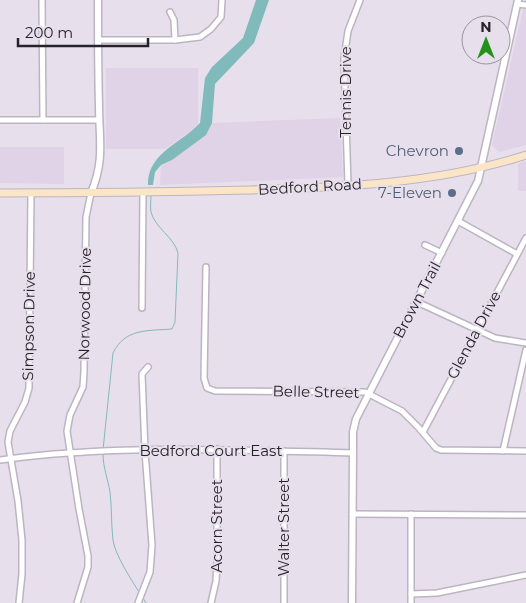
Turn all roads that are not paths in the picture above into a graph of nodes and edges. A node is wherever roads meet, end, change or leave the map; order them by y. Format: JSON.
{"nodes":[{"id":1,"x":42,"y":0,"type":"edge"},
{"id":2,"x":98,"y":0,"type":"edge"},
{"id":3,"x":222,"y":0,"type":"edge"},
{"id":4,"x":360,"y":0,"type":"edge"},
{"id":5,"x":517,"y":2,"type":"edge"},
{"id":6,"x":526,"y":5,"type":"edge"},
{"id":7,"x":170,"y":12,"type":"dead end"},
{"id":8,"x":98,"y":40,"type":"junction"},
{"id":9,"x":175,"y":40,"type":"junction"},
{"id":10,"x":0,"y":120,"type":"edge"},
{"id":11,"x":43,"y":120,"type":"junction"},
{"id":12,"x":99,"y":120,"type":"junction"},
{"id":13,"x":526,"y":155,"type":"edge"},
{"id":14,"x":482,"y":168,"type":"junction"},
{"id":15,"x":348,"y":186,"type":"junction"},
{"id":16,"x":148,"y":192,"type":"junction"},
{"id":17,"x":0,"y":193,"type":"edge"},
{"id":18,"x":31,"y":193,"type":"junction"},
{"id":19,"x":92,"y":193,"type":"junction"},
{"id":20,"x":458,"y":221,"type":"junction"},
{"id":21,"x":526,"y":238,"type":"edge"},
{"id":22,"x":425,"y":245,"type":"dead end"},
{"id":23,"x":442,"y":253,"type":"junction"},
{"id":24,"x":517,"y":254,"type":"junction"},
{"id":25,"x":206,"y":267,"type":"dead end"},
{"id":26,"x":417,"y":302,"type":"junction"},
{"id":27,"x":142,"y":308,"type":"dead end"},
{"id":28,"x":477,"y":330,"type":"junction"},
{"id":29,"x":526,"y":343,"type":"edge"},
{"id":30,"x":526,"y":350,"type":"edge"},
{"id":31,"x":148,"y":367,"type":"dead end"},
{"id":32,"x":369,"y":393,"type":"junction"},
{"id":33,"x":423,"y":432,"type":"junction"},
{"id":34,"x":217,"y":449,"type":"junction"},
{"id":35,"x":145,"y":451,"type":"junction"},
{"id":36,"x":284,"y":451,"type":"junction"},
{"id":37,"x":503,"y":451,"type":"junction"},
{"id":38,"x":526,"y":451,"type":"edge"},
{"id":39,"x":69,"y":453,"type":"junction"},
{"id":40,"x":353,"y":453,"type":"junction"},
{"id":41,"x":10,"y":459,"type":"junction"},
{"id":42,"x":0,"y":460,"type":"edge"},
{"id":43,"x":352,"y":514,"type":"junction"},
{"id":44,"x":411,"y":514,"type":"junction"},
{"id":45,"x":526,"y":515,"type":"edge"},
{"id":46,"x":526,"y":575,"type":"edge"},
{"id":47,"x":411,"y":594,"type":"junction"},
{"id":48,"x":138,"y":602,"type":"edge"},
{"id":49,"x":19,"y":603,"type":"edge"},
{"id":50,"x":77,"y":603,"type":"edge"},
{"id":51,"x":211,"y":603,"type":"edge"},
{"id":52,"x":284,"y":603,"type":"edge"},
{"id":53,"x":352,"y":603,"type":"edge"},
{"id":54,"x":411,"y":603,"type":"edge"}],
"edges":[{"from":1,"to":11,"type":"street"},
{"from":2,"to":8,"type":"street","name":"Norwood Drive"},
{"from":3,"to":9,"type":"street"},
{"from":4,"to":15,"type":"street","name":"Tennis Drive"},
{"from":5,"to":6,"type":"street"},
{"from":5,"to":14,"type":"street","name":"Brown Trail"},
{"from":7,"to":9,"type":"street"},
{"from":8,"to":9,"type":"street"},
{"from":8,"to":12,"type":"street","name":"Norwood Drive"},
{"from":10,"to":11,"type":"street"},
{"from":11,"to":12,"type":"street"},
{"from":12,"to":19,"type":"street","name":"Norwood Drive"},
{"from":13,"to":14,"type":"main road","name":"Bedford Road"},
{"from":14,"to":15,"type":"main road","name":"Bedford Road"},
{"from":14,"to":20,"type":"street","name":"Brown Trail"},
{"from":15,"to":16,"type":"main road","name":"Bedford Road"},
{"from":16,"to":19,"type":"main road","name":"Bedford Road"},
{"from":16,"to":27,"type":"street"},
{"from":17,"to":18,"type":"main road","name":"Bedford Road"},
{"from":18,"to":19,"type":"main road","name":"Bedford Road"},
{"from":18,"to":41,"type":"street","name":"Simpson Drive"},
{"from":19,"to":39,"type":"street","name":"Norwood Drive"},
{"from":20,"to":23,"type":"street","name":"Brown Trail"},
{"from":20,"to":24,"type":"street"},
{"from":21,"to":24,"type":"street","name":"Glenda Drive"},
{"from":22,"to":23,"type":"street"},
{"from":23,"to":26,"type":"street","name":"Brown Trail"},
{"from":24,"to":28,"type":"street","name":"Glenda Drive"},
{"from":25,"to":32,"type":"street","name":"Belle Street"},
{"from":26,"to":28,"type":"street"},
{"from":26,"to":32,"type":"street","name":"Brown Trail"},
{"from":28,"to":29,"type":"street"},
{"from":28,"to":33,"type":"street","name":"Glenda Drive"},
{"from":30,"to":37,"type":"street"},
{"from":31,"to":35,"type":"street"},
{"from":32,"to":33,"type":"street","name":"Belle Street"},
{"from":32,"to":40,"type":"street","name":"Brown Trail"},
{"from":33,"to":37,"type":"street","name":"Belle Street"},
{"from":34,"to":35,"type":"street","name":"Bedford Court East"},
{"from":34,"to":36,"type":"street","name":"Bedford Court East"},
{"from":34,"to":51,"type":"street","name":"Acorn Street"},
{"from":35,"to":39,"type":"street","name":"Bedford Court East"},
{"from":35,"to":48,"type":"street"},
{"from":36,"to":40,"type":"street","name":"Bedford Court East"},
{"from":36,"to":52,"type":"street","name":"Walter Street"},
{"from":37,"to":38,"type":"street","name":"Belle Street"},
{"from":39,"to":41,"type":"street","name":"Bedford Court East"},
{"from":39,"to":50,"type":"street","name":"Norwood Drive"},
{"from":40,"to":43,"type":"street","name":"Brown Trail"},
{"from":41,"to":42,"type":"street","name":"Bedford Court East"},
{"from":41,"to":49,"type":"street","name":"Simpson Drive"},
{"from":43,"to":44,"type":"street"},
{"from":43,"to":53,"type":"street","name":"Brown Trail"},
{"from":44,"to":45,"type":"street"},
{"from":44,"to":47,"type":"street"},
{"from":46,"to":47,"type":"street"},
{"from":47,"to":54,"type":"street"}]}
